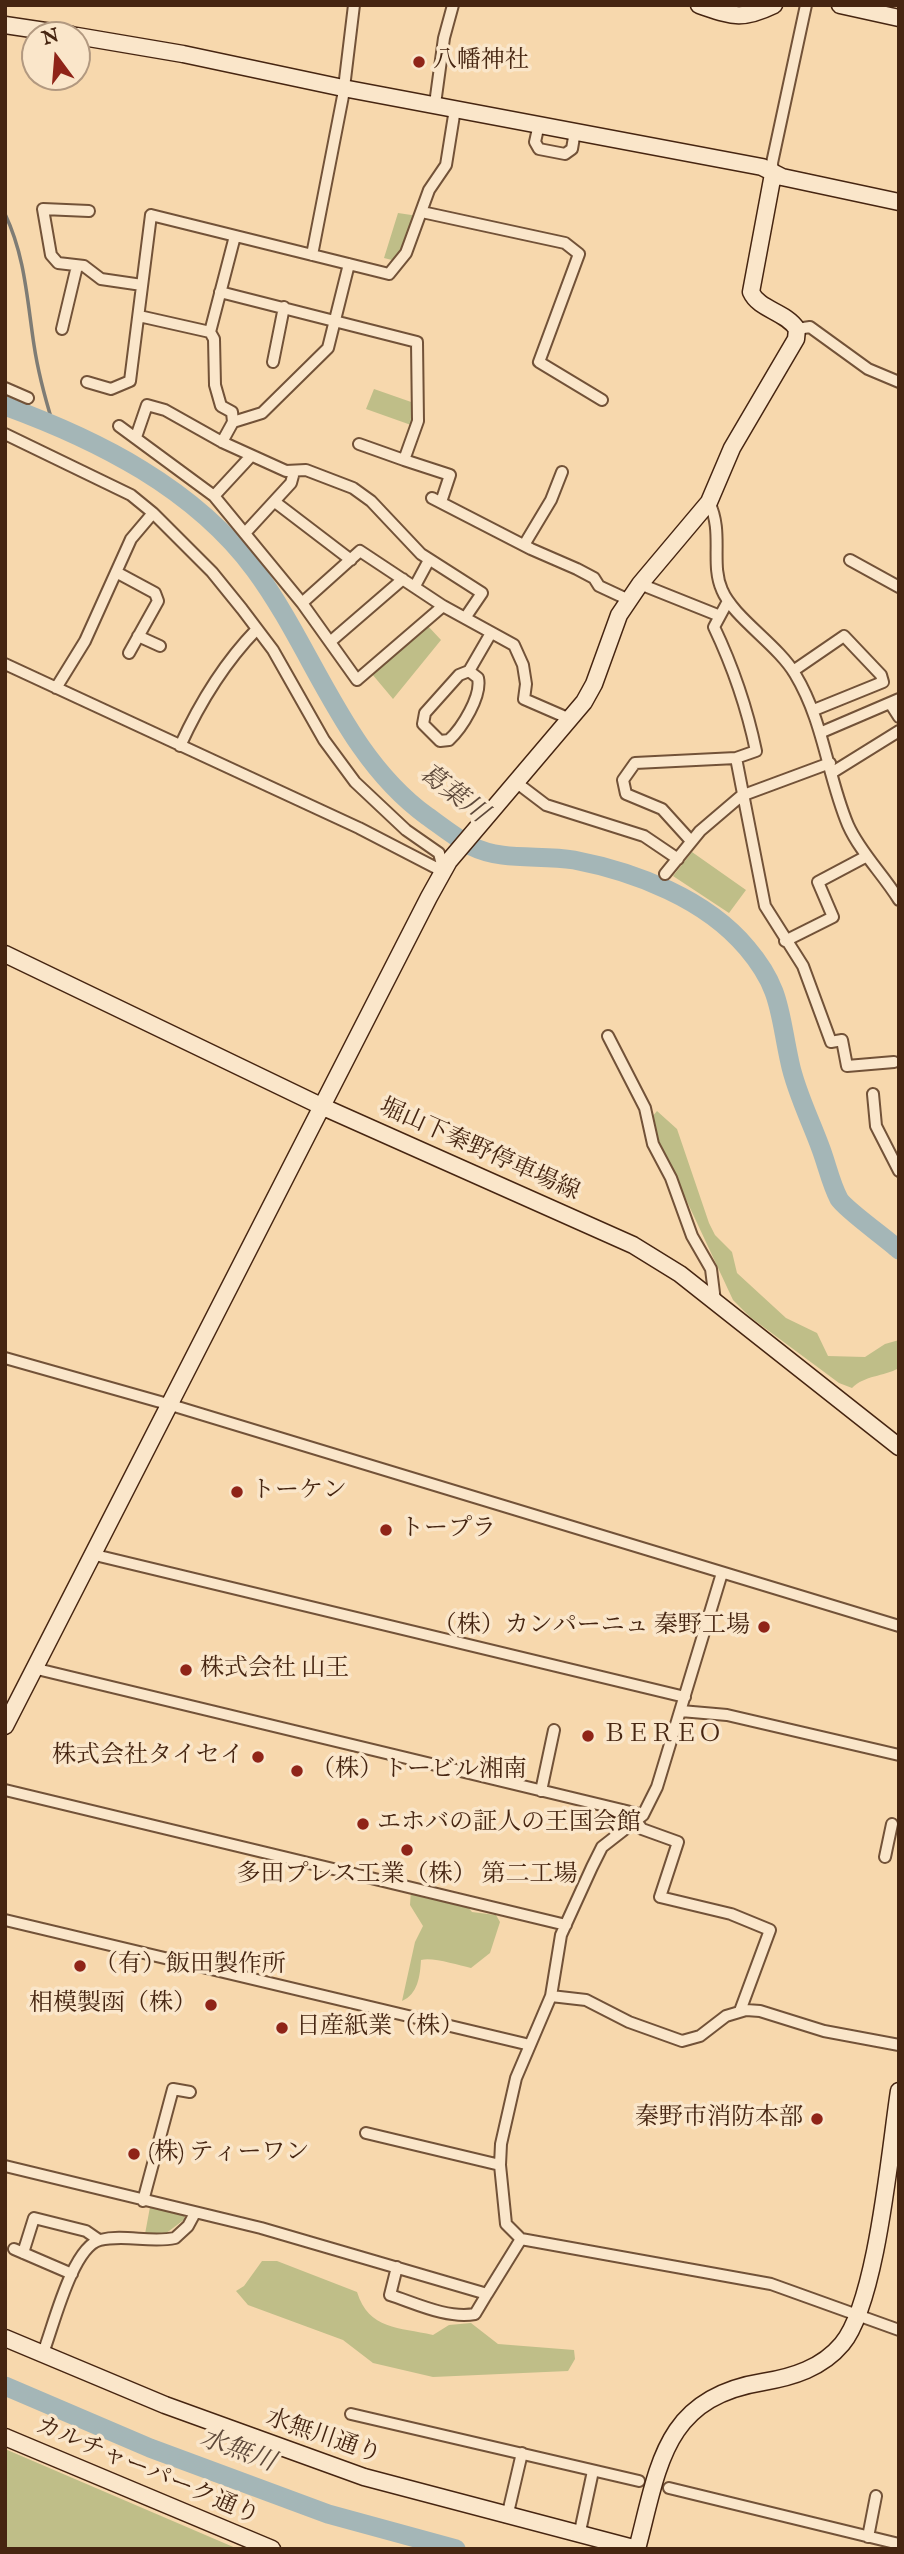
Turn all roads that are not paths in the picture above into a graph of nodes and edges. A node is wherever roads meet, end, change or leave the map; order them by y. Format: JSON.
{"nodes":[{"id":1,"x":354,"y":5,"type":"edge"},
{"id":2,"x":453,"y":5,"type":"edge"},
{"id":3,"x":699,"y":5,"type":"edge"},
{"id":4,"x":774,"y":5,"type":"edge"},
{"id":5,"x":806,"y":5,"type":"edge"},
{"id":6,"x":840,"y":5,"type":"edge"},
{"id":7,"x":899,"y":18,"type":"edge"},
{"id":8,"x":91,"y":38,"type":"edge"},
{"id":9,"x":343,"y":88,"type":"junction"},
{"id":10,"x":435,"y":104,"type":"junction"},
{"id":11,"x":454,"y":108,"type":"junction"},
{"id":12,"x":539,"y":124,"type":"junction"},
{"id":13,"x":575,"y":131,"type":"junction"},
{"id":14,"x":773,"y":174,"type":"junction"},
{"id":15,"x":899,"y":202,"type":"edge"},
{"id":16,"x":89,"y":211,"type":"dead end"},
{"id":17,"x":422,"y":212,"type":"junction"},
{"id":18,"x":235,"y":236,"type":"junction"},
{"id":19,"x":312,"y":255,"type":"junction"},
{"id":20,"x":349,"y":264,"type":"junction"},
{"id":21,"x":77,"y":266,"type":"junction"},
{"id":22,"x":142,"y":285,"type":"junction"},
{"id":23,"x":220,"y":292,"type":"junction"},
{"id":24,"x":284,"y":307,"type":"junction"},
{"id":25,"x":139,"y":316,"type":"junction"},
{"id":26,"x":336,"y":320,"type":"junction"},
{"id":27,"x":62,"y":329,"type":"dead end"},
{"id":28,"x":797,"y":329,"type":"junction"},
{"id":29,"x":210,"y":332,"type":"junction"},
{"id":30,"x":273,"y":362,"type":"dead end"},
{"id":31,"x":899,"y":382,"type":"edge"},
{"id":32,"x":87,"y":383,"type":"dead end"},
{"id":33,"x":5,"y":388,"type":"edge"},
{"id":34,"x":28,"y":398,"type":"dead end"},
{"id":35,"x":602,"y":400,"type":"dead end"},
{"id":36,"x":233,"y":422,"type":"junction"},
{"id":37,"x":119,"y":426,"type":"dead end"},
{"id":38,"x":5,"y":434,"type":"edge"},
{"id":39,"x":136,"y":437,"type":"junction"},
{"id":40,"x":222,"y":442,"type":"junction"},
{"id":41,"x":359,"y":444,"type":"dead end"},
{"id":42,"x":251,"y":456,"type":"junction"},
{"id":43,"x":404,"y":460,"type":"junction"},
{"id":44,"x":294,"y":472,"type":"junction"},
{"id":45,"x":544,"y":479,"type":"dead end"},
{"id":46,"x":214,"y":496,"type":"junction"},
{"id":47,"x":275,"y":502,"type":"junction"},
{"id":48,"x":709,"y":502,"type":"junction"},
{"id":49,"x":153,"y":513,"type":"junction"},
{"id":50,"x":246,"y":532,"type":"junction"},
{"id":51,"x":524,"y":545,"type":"junction"},
{"id":52,"x":351,"y":559,"type":"junction"},
{"id":53,"x":429,"y":560,"type":"junction"},
{"id":54,"x":850,"y":560,"type":"dead end"},
{"id":55,"x":116,"y":572,"type":"junction"},
{"id":56,"x":403,"y":579,"type":"junction"},
{"id":57,"x":640,"y":584,"type":"junction"},
{"id":58,"x":415,"y":586,"type":"junction"},
{"id":59,"x":899,"y":587,"type":"edge"},
{"id":60,"x":629,"y":600,"type":"junction"},
{"id":61,"x":728,"y":601,"type":"junction"},
{"id":62,"x":302,"y":603,"type":"junction"},
{"id":63,"x":443,"y":606,"type":"junction"},
{"id":64,"x":720,"y":616,"type":"junction"},
{"id":65,"x":465,"y":618,"type":"junction"},
{"id":66,"x":257,"y":629,"type":"junction"},
{"id":67,"x":491,"y":633,"type":"junction"},
{"id":68,"x":138,"y":636,"type":"junction"},
{"id":69,"x":330,"y":642,"type":"junction"},
{"id":70,"x":160,"y":646,"type":"dead end"},
{"id":71,"x":129,"y":653,"type":"dead end"},
{"id":72,"x":5,"y":664,"type":"edge"},
{"id":73,"x":469,"y":671,"type":"junction"},
{"id":74,"x":793,"y":671,"type":"junction"},
{"id":75,"x":56,"y":688,"type":"junction"},
{"id":76,"x":894,"y":701,"type":"edge"},
{"id":77,"x":814,"y":710,"type":"junction"},
{"id":78,"x":899,"y":717,"type":"edge"},
{"id":79,"x":570,"y":719,"type":"junction"},
{"id":80,"x":899,"y":731,"type":"edge"},
{"id":81,"x":822,"y":732,"type":"junction"},
{"id":82,"x":180,"y":746,"type":"junction"},
{"id":83,"x":736,"y":758,"type":"junction"},
{"id":84,"x":832,"y":767,"type":"junction"},
{"id":85,"x":517,"y":783,"type":"junction"},
{"id":86,"x":741,"y":796,"type":"junction"},
{"id":87,"x":691,"y":841,"type":"junction"},
{"id":88,"x":867,"y":856,"type":"junction"},
{"id":89,"x":678,"y":859,"type":"junction"},
{"id":90,"x":447,"y":867,"type":"junction"},
{"id":91,"x":665,"y":874,"type":"dead end"},
{"id":92,"x":899,"y":877,"type":"edge"},
{"id":93,"x":890,"y":886,"type":"junction"},
{"id":94,"x":899,"y":900,"type":"edge"},
{"id":95,"x":785,"y":941,"type":"junction"},
{"id":96,"x":5,"y":954,"type":"edge"},
{"id":97,"x":608,"y":1036,"type":"dead end"},
{"id":98,"x":894,"y":1062,"type":"dead end"},
{"id":99,"x":873,"y":1094,"type":"dead end"},
{"id":100,"x":321,"y":1107,"type":"junction"},
{"id":101,"x":897,"y":1164,"type":"edge"},
{"id":102,"x":715,"y":1301,"type":"junction"},
{"id":103,"x":5,"y":1358,"type":"edge"},
{"id":104,"x":171,"y":1405,"type":"junction"},
{"id":105,"x":899,"y":1447,"type":"edge"},
{"id":106,"x":94,"y":1555,"type":"junction"},
{"id":107,"x":722,"y":1573,"type":"junction"},
{"id":108,"x":899,"y":1626,"type":"edge"},
{"id":109,"x":37,"y":1670,"type":"junction"},
{"id":110,"x":685,"y":1697,"type":"junction"},
{"id":111,"x":681,"y":1711,"type":"junction"},
{"id":112,"x":5,"y":1726,"type":"edge"},
{"id":113,"x":554,"y":1730,"type":"dead end"},
{"id":114,"x":899,"y":1755,"type":"edge"},
{"id":115,"x":5,"y":1790,"type":"edge"},
{"id":116,"x":541,"y":1791,"type":"junction"},
{"id":117,"x":639,"y":1818,"type":"junction"},
{"id":118,"x":894,"y":1830,"type":"edge"},
{"id":119,"x":885,"y":1857,"type":"dead end"},
{"id":120,"x":5,"y":1920,"type":"edge"},
{"id":121,"x":566,"y":1925,"type":"junction"},
{"id":122,"x":551,"y":1996,"type":"junction"},
{"id":123,"x":740,"y":2011,"type":"junction"},
{"id":124,"x":530,"y":2045,"type":"junction"},
{"id":125,"x":899,"y":2045,"type":"edge"},
{"id":126,"x":899,"y":2091,"type":"edge"},
{"id":127,"x":190,"y":2092,"type":"dead end"},
{"id":128,"x":366,"y":2133,"type":"dead end"},
{"id":129,"x":500,"y":2165,"type":"junction"},
{"id":130,"x":5,"y":2166,"type":"edge"},
{"id":131,"x":142,"y":2201,"type":"junction"},
{"id":132,"x":195,"y":2213,"type":"junction"},
{"id":133,"x":522,"y":2239,"type":"junction"},
{"id":134,"x":99,"y":2240,"type":"junction"},
{"id":135,"x":397,"y":2267,"type":"junction"},
{"id":136,"x":72,"y":2274,"type":"junction"},
{"id":137,"x":487,"y":2294,"type":"junction"},
{"id":138,"x":860,"y":2316,"type":"junction"},
{"id":139,"x":899,"y":2330,"type":"edge"},
{"id":140,"x":5,"y":2337,"type":"edge"},
{"id":141,"x":43,"y":2353,"type":"junction"},
{"id":142,"x":351,"y":2414,"type":"dead end"},
{"id":143,"x":5,"y":2437,"type":"edge"},
{"id":144,"x":522,"y":2453,"type":"junction"},
{"id":145,"x":593,"y":2471,"type":"junction"},
{"id":146,"x":639,"y":2481,"type":"dead end"},
{"id":147,"x":669,"y":2488,"type":"dead end"},
{"id":148,"x":876,"y":2497,"type":"dead end"},
{"id":149,"x":507,"y":2517,"type":"junction"},
{"id":150,"x":579,"y":2536,"type":"junction"},
{"id":151,"x":868,"y":2537,"type":"junction"},
{"id":152,"x":899,"y":2544,"type":"edge"},
{"id":153,"x":272,"y":2549,"type":"edge"},
{"id":154,"x":637,"y":2549,"type":"edge"}],
"edges":[{"from":1,"to":9,"type":"street"},
{"from":2,"to":10,"type":"street"},
{"from":3,"to":4,"type":"street"},
{"from":5,"to":14,"type":"street"},
{"from":6,"to":7,"type":"street"},
{"from":8,"to":9,"type":"street"},
{"from":9,"to":10,"type":"street"},
{"from":9,"to":19,"type":"street"},
{"from":10,"to":11,"type":"street"},
{"from":11,"to":12,"type":"street"},
{"from":11,"to":17,"type":"street"},
{"from":12,"to":13,"type":"street"},
{"from":12,"to":13,"type":"street"},
{"from":13,"to":14,"type":"street"},
{"from":14,"to":15,"type":"street"},
{"from":14,"to":28,"type":"street"},
{"from":16,"to":21,"type":"street"},
{"from":17,"to":20,"type":"street"},
{"from":17,"to":35,"type":"street"},
{"from":18,"to":19,"type":"street"},
{"from":18,"to":22,"type":"street"},
{"from":18,"to":23,"type":"street"},
{"from":19,"to":20,"type":"street"},
{"from":20,"to":26,"type":"street"},
{"from":21,"to":22,"type":"street"},
{"from":21,"to":27,"type":"street"},
{"from":22,"to":25,"type":"street"},
{"from":23,"to":24,"type":"street"},
{"from":23,"to":29,"type":"street"},
{"from":24,"to":26,"type":"street"},
{"from":24,"to":30,"type":"street"},
{"from":25,"to":29,"type":"street"},
{"from":25,"to":32,"type":"street"},
{"from":26,"to":36,"type":"street"},
{"from":26,"to":43,"type":"street"},
{"from":28,"to":31,"type":"street"},
{"from":28,"to":48,"type":"street"},
{"from":29,"to":36,"type":"street"},
{"from":33,"to":34,"type":"street"},
{"from":36,"to":40,"type":"street"},
{"from":37,"to":39,"type":"street"},
{"from":38,"to":49,"type":"street"},
{"from":39,"to":40,"type":"street"},
{"from":39,"to":46,"type":"street"},
{"from":40,"to":42,"type":"street"},
{"from":41,"to":43,"type":"street"},
{"from":42,"to":44,"type":"street"},
{"from":42,"to":46,"type":"street"},
{"from":43,"to":51,"type":"street"},
{"from":44,"to":47,"type":"street"},
{"from":44,"to":53,"type":"street"},
{"from":45,"to":51,"type":"street"},
{"from":46,"to":50,"type":"street"},
{"from":47,"to":50,"type":"street"},
{"from":47,"to":52,"type":"street"},
{"from":48,"to":57,"type":"street"},
{"from":48,"to":61,"type":"street"},
{"from":49,"to":55,"type":"street"},
{"from":49,"to":66,"type":"street"},
{"from":50,"to":62,"type":"street"},
{"from":51,"to":60,"type":"street"},
{"from":52,"to":56,"type":"street"},
{"from":52,"to":62,"type":"street"},
{"from":53,"to":58,"type":"street"},
{"from":53,"to":65,"type":"street"},
{"from":54,"to":59,"type":"street"},
{"from":55,"to":68,"type":"street"},
{"from":55,"to":75,"type":"street"},
{"from":56,"to":58,"type":"street"},
{"from":56,"to":69,"type":"street"},
{"from":57,"to":60,"type":"street"},
{"from":57,"to":64,"type":"street"},
{"from":58,"to":63,"type":"street"},
{"from":60,"to":79,"type":"street"},
{"from":61,"to":64,"type":"street"},
{"from":61,"to":74,"type":"street"},
{"from":62,"to":69,"type":"street"},
{"from":63,"to":65,"type":"street"},
{"from":63,"to":69,"type":"street"},
{"from":64,"to":83,"type":"street"},
{"from":65,"to":67,"type":"street"},
{"from":66,"to":82,"type":"street"},
{"from":66,"to":90,"type":"street"},
{"from":67,"to":73,"type":"street"},
{"from":67,"to":79,"type":"street"},
{"from":68,"to":70,"type":"street"},
{"from":68,"to":71,"type":"street"},
{"from":72,"to":75,"type":"street"},
{"from":73,"to":73,"type":"street"},
{"from":74,"to":77,"type":"street"},
{"from":74,"to":77,"type":"street"},
{"from":75,"to":82,"type":"street"},
{"from":76,"to":78,"type":"street"},
{"from":76,"to":81,"type":"street"},
{"from":77,"to":81,"type":"street"},
{"from":79,"to":85,"type":"street"},
{"from":80,"to":84,"type":"street"},
{"from":81,"to":84,"type":"street"},
{"from":82,"to":90,"type":"street"},
{"from":83,"to":86,"type":"street"},
{"from":83,"to":87,"type":"street"},
{"from":84,"to":86,"type":"street"},
{"from":84,"to":88,"type":"street"},
{"from":85,"to":89,"type":"street"},
{"from":85,"to":90,"type":"street"},
{"from":86,"to":87,"type":"street"},
{"from":86,"to":95,"type":"street"},
{"from":87,"to":89,"type":"street"},
{"from":88,"to":93,"type":"street"},
{"from":88,"to":95,"type":"street"},
{"from":89,"to":91,"type":"street"},
{"from":90,"to":100,"type":"street"},
{"from":92,"to":93,"type":"street"},
{"from":93,"to":94,"type":"street"},
{"from":95,"to":98,"type":"street"},
{"from":96,"to":100,"type":"street","name":"堀山下秦野停車場線"},
{"from":97,"to":102,"type":"street"},
{"from":99,"to":101,"type":"street"},
{"from":100,"to":102,"type":"street","name":"堀山下秦野停車場線"},
{"from":100,"to":104,"type":"street"},
{"from":102,"to":105,"type":"street","name":"堀山下秦野停車場線"},
{"from":103,"to":104,"type":"street"},
{"from":104,"to":106,"type":"street"},
{"from":104,"to":107,"type":"street"},
{"from":106,"to":109,"type":"street"},
{"from":106,"to":110,"type":"street"},
{"from":107,"to":108,"type":"street"},
{"from":107,"to":110,"type":"street"},
{"from":109,"to":112,"type":"street"},
{"from":109,"to":116,"type":"street"},
{"from":110,"to":111,"type":"street"},
{"from":111,"to":114,"type":"street"},
{"from":111,"to":117,"type":"street"},
{"from":113,"to":116,"type":"street"},
{"from":115,"to":121,"type":"street"},
{"from":116,"to":117,"type":"street"},
{"from":117,"to":121,"type":"street"},
{"from":117,"to":123,"type":"street"},
{"from":118,"to":119,"type":"street"},
{"from":120,"to":124,"type":"street"},
{"from":121,"to":122,"type":"street"},
{"from":122,"to":123,"type":"street"},
{"from":122,"to":124,"type":"street"},
{"from":123,"to":125,"type":"street"},
{"from":124,"to":129,"type":"street"},
{"from":126,"to":138,"type":"street"},
{"from":127,"to":131,"type":"street"},
{"from":128,"to":129,"type":"street"},
{"from":129,"to":133,"type":"street"},
{"from":130,"to":131,"type":"street"},
{"from":131,"to":132,"type":"street"},
{"from":132,"to":134,"type":"street"},
{"from":132,"to":135,"type":"street"},
{"from":133,"to":137,"type":"street"},
{"from":133,"to":138,"type":"street"},
{"from":134,"to":136,"type":"street"},
{"from":134,"to":136,"type":"street"},
{"from":135,"to":137,"type":"street"},
{"from":135,"to":137,"type":"street"},
{"from":136,"to":141,"type":"street"},
{"from":138,"to":139,"type":"street"},
{"from":138,"to":154,"type":"street"},
{"from":140,"to":141,"type":"street","name":"水無川通り"},
{"from":141,"to":149,"type":"street","name":"水無川通り"},
{"from":142,"to":144,"type":"street"},
{"from":143,"to":153,"type":"street","name":"カルチャーパーク通り"},
{"from":144,"to":145,"type":"street"},
{"from":144,"to":149,"type":"street"},
{"from":145,"to":146,"type":"street"},
{"from":145,"to":150,"type":"street"},
{"from":147,"to":151,"type":"street"},
{"from":148,"to":151,"type":"street"},
{"from":149,"to":150,"type":"street","name":"水無川通り"},
{"from":150,"to":154,"type":"street","name":"水無川通り"},
{"from":151,"to":152,"type":"street"}]}
